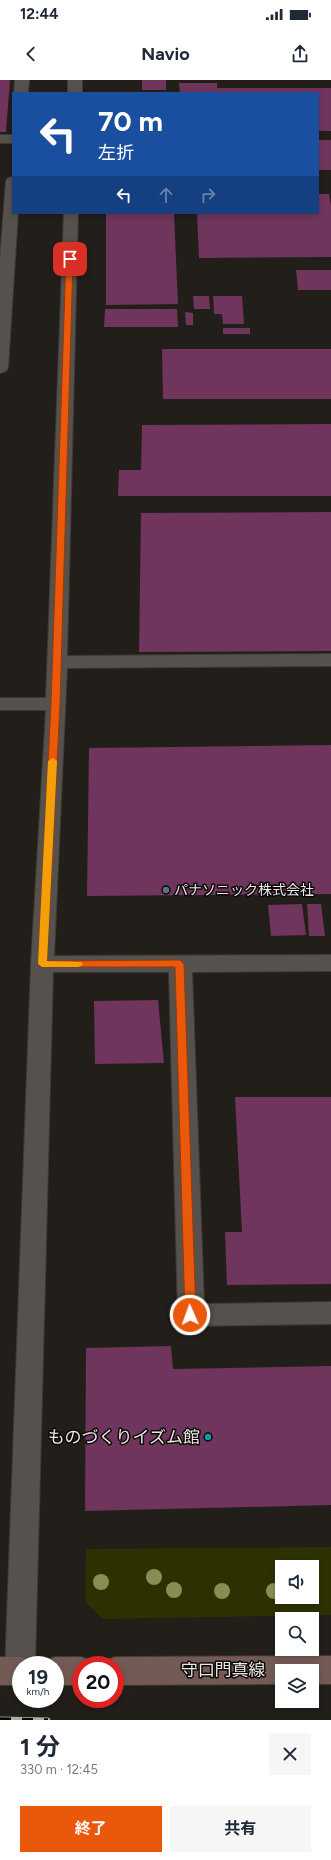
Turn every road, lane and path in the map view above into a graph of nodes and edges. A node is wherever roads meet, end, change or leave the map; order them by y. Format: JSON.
{"nodes":[{"id":1,"x":22,"y":80,"type":"edge"},
{"id":2,"x":75,"y":80,"type":"edge"},
{"id":3,"x":21,"y":92,"type":"edge"},
{"id":4,"x":75,"y":92,"type":"edge"},
{"id":5,"x":0,"y":139,"type":"edge"},
{"id":6,"x":12,"y":139,"type":"edge"},
{"id":7,"x":12,"y":184,"type":"edge"},
{"id":8,"x":5,"y":202,"type":"edge"},
{"id":9,"x":71,"y":214,"type":"edge"},
{"id":10,"x":4,"y":274,"type":"edge"},
{"id":11,"x":1,"y":352,"type":"edge"},
{"id":12,"x":0,"y":368,"type":"edge"},
{"id":13,"x":331,"y":660,"type":"edge"},
{"id":14,"x":57,"y":662,"type":"junction"},
{"id":15,"x":0,"y":704,"type":"edge"},
{"id":16,"x":56,"y":704,"type":"junction"},
{"id":17,"x":331,"y":963,"type":"edge"},
{"id":18,"x":42,"y":964,"type":"junction"},
{"id":19,"x":180,"y":964,"type":"junction"},
{"id":20,"x":331,"y":1313,"type":"edge"},
{"id":21,"x":15,"y":1656,"type":"edge"},
{"id":22,"x":331,"y":1670,"type":"edge"},
{"id":23,"x":124,"y":1671,"type":"edge"}],
"edges":[{"from":1,"to":3,"type":"lane"},
{"from":2,"to":4,"type":"lane"},
{"from":5,"to":6,"type":"lane"},
{"from":7,"to":8,"type":"lane"},
{"from":8,"to":10,"type":"lane"},
{"from":9,"to":14,"type":"lane"},
{"from":10,"to":11,"type":"lane"},
{"from":11,"to":12,"type":"lane"},
{"from":13,"to":14,"type":"lane"},
{"from":14,"to":16,"type":"lane"},
{"from":15,"to":16,"type":"lane"},
{"from":16,"to":18,"type":"lane"},
{"from":17,"to":19,"type":"lane"},
{"from":18,"to":19,"type":"lane"},
{"from":18,"to":21,"type":"lane"},
{"from":19,"to":20,"type":"lane"},
{"from":22,"to":23,"type":"main road","name":"守口門真線"}]}
